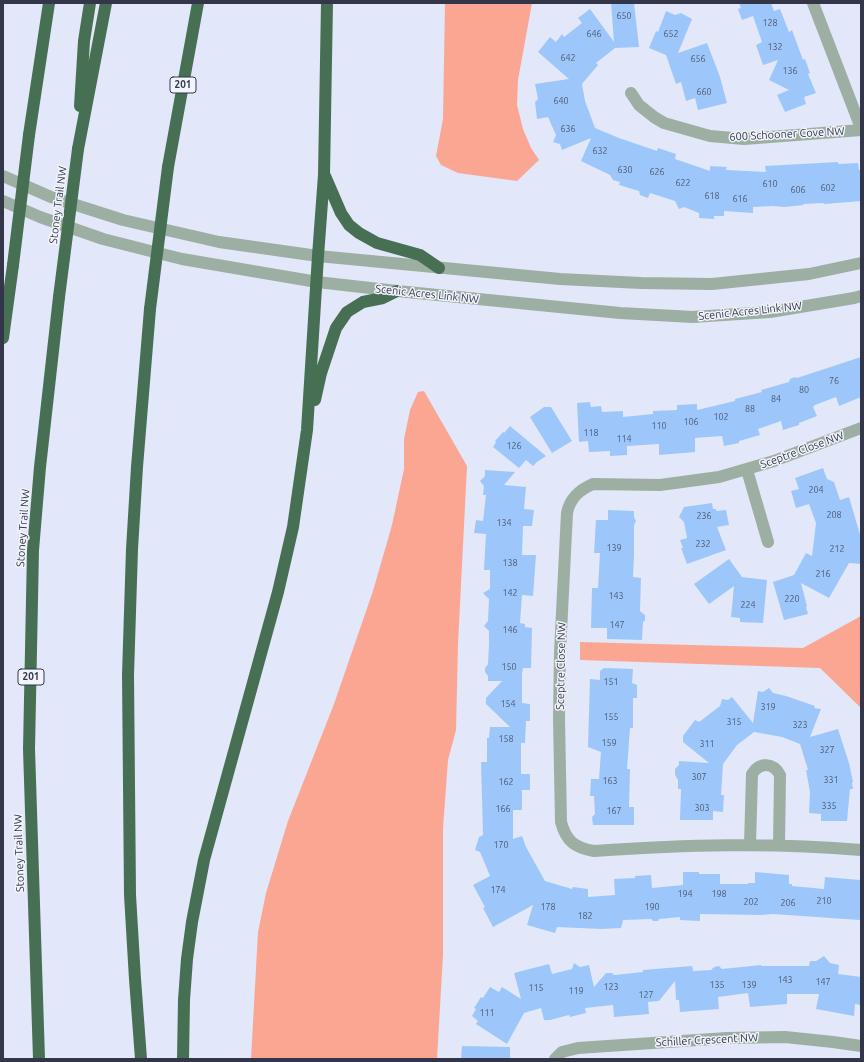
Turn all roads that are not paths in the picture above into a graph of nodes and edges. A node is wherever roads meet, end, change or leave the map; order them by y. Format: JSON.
{"nodes":[{"id":1,"x":49,"y":3,"type":"edge"},
{"id":2,"x":90,"y":3,"type":"edge"},
{"id":3,"x":106,"y":3,"type":"edge"},
{"id":4,"x":198,"y":3,"type":"edge"},
{"id":5,"x":327,"y":3,"type":"edge"},
{"id":6,"x":813,"y":3,"type":"edge"},
{"id":7,"x":631,"y":93,"type":"dead end"},
{"id":8,"x":861,"y":129,"type":"edge"},
{"id":9,"x":78,"y":149,"type":"junction"},
{"id":10,"x":324,"y":175,"type":"junction"},
{"id":11,"x":3,"y":176,"type":"edge"},
{"id":12,"x":3,"y":201,"type":"edge"},
{"id":13,"x":318,"y":256,"type":"junction"},
{"id":14,"x":861,"y":263,"type":"edge"},
{"id":15,"x":439,"y":268,"type":"junction"},
{"id":16,"x":317,"y":282,"type":"junction"},
{"id":17,"x":397,"y":291,"type":"junction"},
{"id":18,"x":861,"y":296,"type":"edge"},
{"id":19,"x":3,"y":338,"type":"edge"},
{"id":20,"x":861,"y":428,"type":"edge"},
{"id":21,"x":307,"y":430,"type":"junction"},
{"id":22,"x":747,"y":470,"type":"junction"},
{"id":23,"x":768,"y":542,"type":"dead end"},
{"id":24,"x":750,"y":845,"type":"junction"},
{"id":25,"x":779,"y":845,"type":"junction"},
{"id":26,"x":861,"y":850,"type":"edge"},
{"id":27,"x":861,"y":1046,"type":"edge"},
{"id":28,"x":38,"y":1059,"type":"edge"},
{"id":29,"x":141,"y":1059,"type":"edge"},
{"id":30,"x":183,"y":1059,"type":"edge"},
{"id":31,"x":555,"y":1059,"type":"edge"}],
"edges":[{"from":1,"to":19,"type":"highway","bridge":true},
{"from":2,"to":9,"type":"highway"},
{"from":3,"to":9,"type":"highway","name":"Stoney Trail NW","number":"201"},
{"from":4,"to":29,"type":"highway","number":"201","bridge":true},
{"from":5,"to":10,"type":"highway"},
{"from":6,"to":8,"type":"street"},
{"from":7,"to":8,"type":"street","name":"600 Schooner Cove NW"},
{"from":9,"to":28,"type":"highway","name":"Stoney Trail NW","number":"201","bridge":true},
{"from":10,"to":13,"type":"highway"},
{"from":10,"to":15,"type":"highway"},
{"from":11,"to":13,"type":"street"},
{"from":12,"to":16,"type":"street","name":"Scenic Acres Link NW"},
{"from":13,"to":15,"type":"street"},
{"from":13,"to":16,"type":"highway"},
{"from":14,"to":15,"type":"street"},
{"from":16,"to":17,"type":"street","name":"Scenic Acres Link NW"},
{"from":16,"to":21,"type":"highway"},
{"from":17,"to":18,"type":"street","name":"Scenic Acres Link NW"},
{"from":17,"to":21,"type":"highway"},
{"from":20,"to":22,"type":"street","name":"Sceptre Close NW"},
{"from":21,"to":30,"type":"highway"},
{"from":22,"to":23,"type":"street"},
{"from":22,"to":24,"type":"street","name":"Sceptre Close NW"},
{"from":24,"to":25,"type":"street","name":"Sceptre Close NW"},
{"from":24,"to":25,"type":"street"},
{"from":25,"to":26,"type":"street","name":"Sceptre Close NW"},
{"from":27,"to":31,"type":"street","name":"Schiller Crescent NW"}]}
